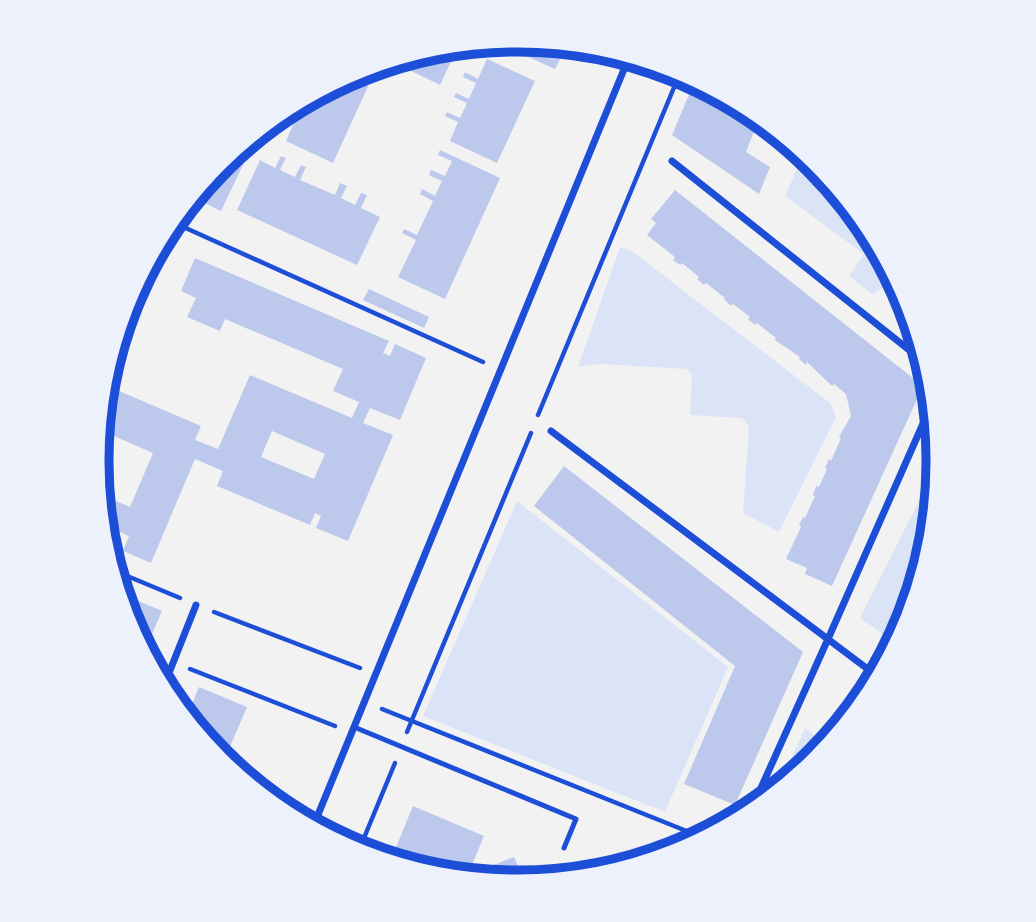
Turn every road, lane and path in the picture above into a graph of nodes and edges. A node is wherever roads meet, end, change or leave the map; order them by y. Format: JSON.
{"nodes":[{"id":1,"x":625,"y":66,"type":"edge"},
{"id":2,"x":675,"y":85,"type":"edge"},
{"id":3,"x":673,"y":162,"type":"dead end"},
{"id":4,"x":183,"y":227,"type":"edge"},
{"id":5,"x":158,"y":268,"type":"edge"},
{"id":6,"x":144,"y":299,"type":"edge"},
{"id":7,"x":912,"y":351,"type":"edge"},
{"id":8,"x":500,"y":369,"type":"junction"},
{"id":9,"x":924,"y":420,"type":"edge"},
{"id":10,"x":551,"y":431,"type":"dead end"},
{"id":11,"x":126,"y":575,"type":"edge"},
{"id":12,"x":196,"y":605,"type":"junction"},
{"id":13,"x":828,"y":639,"type":"junction"},
{"id":14,"x":173,"y":663,"type":"junction"},
{"id":15,"x":869,"y":670,"type":"edge"},
{"id":16,"x":169,"y":673,"type":"edge"},
{"id":17,"x":375,"y":674,"type":"junction"},
{"id":18,"x":364,"y":702,"type":"junction"},
{"id":19,"x":412,"y":720,"type":"junction"},
{"id":20,"x":352,"y":730,"type":"junction"},
{"id":21,"x":401,"y":747,"type":"junction"},
{"id":22,"x":759,"y":791,"type":"edge"},
{"id":23,"x":317,"y":817,"type":"edge"},
{"id":24,"x":688,"y":832,"type":"edge"},
{"id":25,"x":364,"y":839,"type":"edge"},
{"id":26,"x":564,"y":848,"type":"dead end"}],
"edges":[{"from":1,"to":8,"type":"street"},
{"from":2,"to":19,"type":"path"},
{"from":3,"to":7,"type":"street"},
{"from":4,"to":8,"type":"path"},
{"from":5,"to":6,"type":"path"},
{"from":8,"to":17,"type":"street"},
{"from":9,"to":13,"type":"street"},
{"from":10,"to":13,"type":"street"},
{"from":11,"to":12,"type":"path"},
{"from":12,"to":14,"type":"street"},
{"from":12,"to":17,"type":"path"},
{"from":13,"to":15,"type":"street"},
{"from":13,"to":22,"type":"street"},
{"from":14,"to":16,"type":"street"},
{"from":14,"to":20,"type":"path"},
{"from":17,"to":18,"type":"street"},
{"from":18,"to":19,"type":"path"},
{"from":18,"to":20,"type":"street"},
{"from":19,"to":21,"type":"path"},
{"from":19,"to":24,"type":"path"},
{"from":20,"to":21,"type":"lane"},
{"from":20,"to":23,"type":"street"},
{"from":21,"to":25,"type":"path"},
{"from":21,"to":26,"type":"lane"}]}
